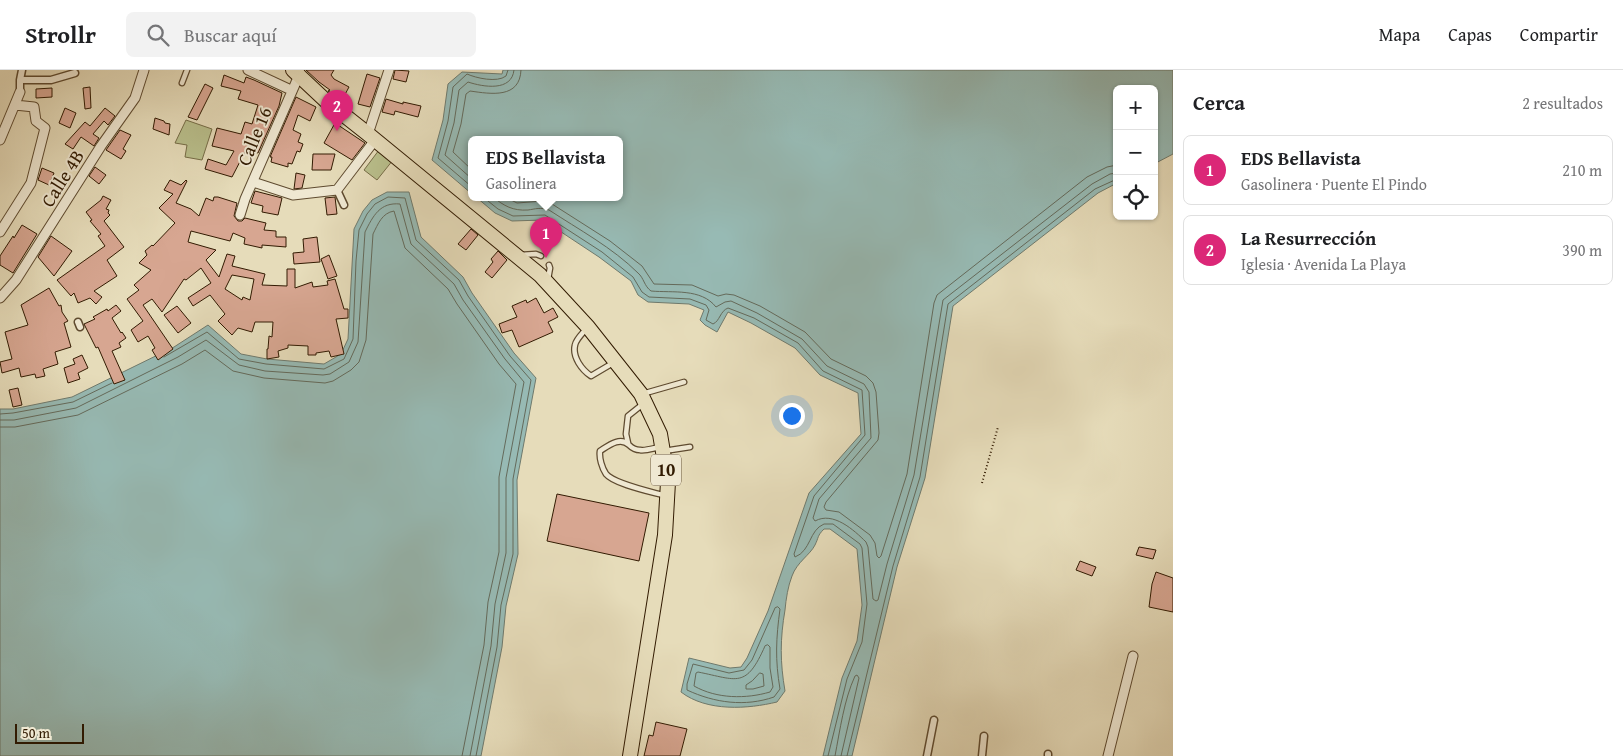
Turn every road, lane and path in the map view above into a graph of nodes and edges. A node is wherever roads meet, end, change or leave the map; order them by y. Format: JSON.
{"nodes":[{"id":1,"x":22,"y":70,"type":"edge"},
{"id":2,"x":144,"y":70,"type":"edge"},
{"id":3,"x":186,"y":70,"type":"edge"},
{"id":4,"x":248,"y":70,"type":"edge"},
{"id":5,"x":389,"y":70,"type":"edge"},
{"id":6,"x":297,"y":72,"type":"edge"},
{"id":7,"x":75,"y":73,"type":"dead end"},
{"id":8,"x":20,"y":80,"type":"junction"},
{"id":9,"x":182,"y":83,"type":"dead end"},
{"id":10,"x":291,"y":90,"type":"junction"},
{"id":11,"x":20,"y":92,"type":"joint"},
{"id":12,"x":15,"y":105,"type":"junction"},
{"id":13,"x":4,"y":123,"type":"edge"},
{"id":14,"x":374,"y":139,"type":"junction"},
{"id":15,"x":0,"y":140,"type":"edge"},
{"id":16,"x":253,"y":182,"type":"junction"},
{"id":17,"x":337,"y":190,"type":"junction"},
{"id":18,"x":344,"y":205,"type":"dead end"},
{"id":19,"x":240,"y":215,"type":"dead end"},
{"id":20,"x":0,"y":232,"type":"edge"},
{"id":21,"x":516,"y":255,"type":"junction"},
{"id":22,"x":541,"y":256,"type":"dead end"},
{"id":23,"x":549,"y":265,"type":"dead end"},
{"id":24,"x":547,"y":283,"type":"junction"},
{"id":25,"x":0,"y":298,"type":"edge"},
{"id":26,"x":588,"y":327,"type":"junction"},
{"id":27,"x":616,"y":361,"type":"junction"},
{"id":28,"x":684,"y":382,"type":"dead end"},
{"id":29,"x":643,"y":398,"type":"junction"},
{"id":30,"x":998,"y":427,"type":"dead end"},
{"id":31,"x":628,"y":443,"type":"junction"},
{"id":32,"x":690,"y":447,"type":"dead end"},
{"id":33,"x":662,"y":449,"type":"junction"},
{"id":34,"x":982,"y":483,"type":"dead end"},
{"id":35,"x":667,"y":496,"type":"junction"},
{"id":36,"x":1133,"y":656,"type":"dead end"},
{"id":37,"x":934,"y":720,"type":"dead end"},
{"id":38,"x":984,"y":736,"type":"dead end"},
{"id":39,"x":630,"y":756,"type":"edge"},
{"id":40,"x":927,"y":756,"type":"edge"},
{"id":41,"x":982,"y":756,"type":"edge"},
{"id":42,"x":1108,"y":756,"type":"edge"}],
"edges":[{"from":1,"to":8,"type":"street"},
{"from":2,"to":25,"type":"street","name":"Calle 4B"},
{"from":3,"to":9,"type":"lane"},
{"from":4,"to":10,"type":"street"},
{"from":5,"to":14,"type":"street"},
{"from":6,"to":10,"type":"street","name":"Calle 16"},
{"from":6,"to":14,"type":"main road","number":"10"},
{"from":7,"to":8,"type":"street"},
{"from":8,"to":11,"type":"street"},
{"from":10,"to":16,"type":"street","name":"Calle 16"},
{"from":11,"to":12,"type":"street"},
{"from":12,"to":13,"type":"street"},
{"from":12,"to":20,"type":"street"},
{"from":13,"to":15,"type":"street"},
{"from":14,"to":17,"type":"street"},
{"from":14,"to":21,"type":"main road","number":"10"},
{"from":16,"to":17,"type":"street"},
{"from":16,"to":19,"type":"street","name":"Calle 16"},
{"from":17,"to":18,"type":"street"},
{"from":21,"to":22,"type":"lane"},
{"from":21,"to":24,"type":"main road","number":"10"},
{"from":23,"to":24,"type":"lane"},
{"from":24,"to":26,"type":"main road","number":"10"},
{"from":26,"to":27,"type":"main road","number":"10"},
{"from":26,"to":27,"type":"lane"},
{"from":27,"to":29,"type":"main road","number":"10"},
{"from":28,"to":29,"type":"lane"},
{"from":29,"to":31,"type":"lane"},
{"from":29,"to":33,"type":"main road","number":"10"},
{"from":30,"to":34,"type":"path"},
{"from":31,"to":33,"type":"lane"},
{"from":31,"to":35,"type":"lane"},
{"from":32,"to":33,"type":"lane"},
{"from":33,"to":35,"type":"main road","number":"10"},
{"from":35,"to":39,"type":"main road","number":"10"},
{"from":36,"to":42,"type":"street"},
{"from":37,"to":40,"type":"street"},
{"from":38,"to":41,"type":"street"}]}
